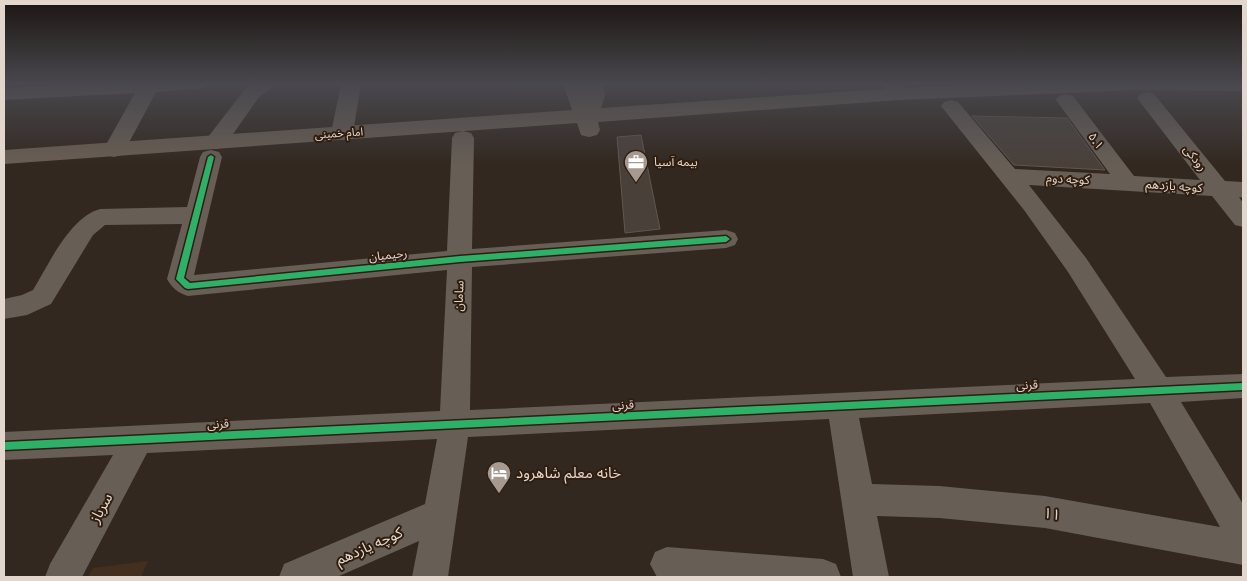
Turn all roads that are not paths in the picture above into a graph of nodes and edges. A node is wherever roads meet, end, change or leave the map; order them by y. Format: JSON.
{"nodes":[{"id":1,"x":135,"y":111,"type":"edge"},
{"id":2,"x":240,"y":111,"type":"edge"},
{"id":3,"x":346,"y":111,"type":"edge"},
{"id":4,"x":582,"y":111,"type":"edge"},
{"id":5,"x":591,"y":111,"type":"edge"},
{"id":6,"x":695,"y":111,"type":"edge"},
{"id":7,"x":842,"y":111,"type":"edge"},
{"id":8,"x":955,"y":111,"type":"edge"},
{"id":9,"x":1074,"y":111,"type":"edge"},
{"id":10,"x":1158,"y":111,"type":"edge"},
{"id":11,"x":588,"y":123,"type":"junction"},
{"id":12,"x":342,"y":133,"type":"junction"},
{"id":13,"x":463,"y":138,"type":"junction"},
{"id":14,"x":114,"y":150,"type":"junction"},
{"id":15,"x":214,"y":150,"type":"junction"},
{"id":16,"x":4,"y":157,"type":"edge"},
{"id":17,"x":4,"y":170,"type":"edge"},
{"id":18,"x":1010,"y":176,"type":"junction"},
{"id":19,"x":1127,"y":182,"type":"junction"},
{"id":20,"x":1220,"y":189,"type":"junction"},
{"id":21,"x":1243,"y":190,"type":"edge"},
{"id":22,"x":196,"y":215,"type":"junction"},
{"id":23,"x":1243,"y":219,"type":"edge"},
{"id":24,"x":726,"y":239,"type":"dead end"},
{"id":25,"x":460,"y":259,"type":"junction"},
{"id":26,"x":4,"y":309,"type":"edge"},
{"id":27,"x":1243,"y":386,"type":"edge"},
{"id":28,"x":1158,"y":390,"type":"junction"},
{"id":29,"x":842,"y":405,"type":"junction"},
{"id":30,"x":455,"y":424,"type":"junction"},
{"id":31,"x":138,"y":439,"type":"junction"},
{"id":32,"x":4,"y":446,"type":"edge"},
{"id":33,"x":858,"y":500,"type":"junction"},
{"id":34,"x":440,"y":514,"type":"junction"},
{"id":35,"x":1243,"y":535,"type":"edge"},
{"id":36,"x":1243,"y":548,"type":"edge"},
{"id":37,"x":667,"y":564,"type":"dead end"},
{"id":38,"x":63,"y":577,"type":"edge"},
{"id":39,"x":297,"y":577,"type":"edge"},
{"id":40,"x":430,"y":577,"type":"edge"},
{"id":41,"x":823,"y":577,"type":"edge"},
{"id":42,"x":871,"y":577,"type":"edge"}],
"edges":[{"from":1,"to":14,"type":"street"},
{"from":2,"to":15,"type":"street"},
{"from":3,"to":12,"type":"street"},
{"from":4,"to":11,"type":"main road"},
{"from":5,"to":11,"type":"main road"},
{"from":6,"to":11,"type":"main road","name":"امام خمینی"},
{"from":7,"to":11,"type":"main road","name":"امام خمینی"},
{"from":8,"to":18,"type":"street"},
{"from":9,"to":19,"type":"street","name":"۵.۱"},
{"from":10,"to":20,"type":"street","name":"رودکی"},
{"from":11,"to":12,"type":"main road","name":"امام خمینی"},
{"from":11,"to":13,"type":"main road","name":"امام خمینی"},
{"from":12,"to":15,"type":"main road","name":"امام خمینی"},
{"from":13,"to":15,"type":"main road","name":"امام خمینی"},
{"from":13,"to":25,"type":"street","name":"سامان"},
{"from":14,"to":15,"type":"main road","name":"امام خمینی"},
{"from":14,"to":16,"type":"main road","name":"امام خمینی"},
{"from":15,"to":17,"type":"main road","name":"امام خمینی"},
{"from":15,"to":22,"type":"street","name":"رحیمیان"},
{"from":18,"to":19,"type":"street","name":"کوچه دوم"},
{"from":18,"to":28,"type":"street"},
{"from":19,"to":20,"type":"street","name":"کوچه یازدهم"},
{"from":20,"to":21,"type":"street","name":"کوچه یازدهم"},
{"from":20,"to":23,"type":"street","name":"رودکی"},
{"from":22,"to":25,"type":"street","name":"رحیمیان"},
{"from":22,"to":26,"type":"street"},
{"from":24,"to":25,"type":"street","name":"رحیمیان"},
{"from":25,"to":30,"type":"street","name":"سامان"},
{"from":27,"to":28,"type":"street","name":"قرنی"},
{"from":28,"to":29,"type":"street","name":"قرنی"},
{"from":28,"to":35,"type":"street"},
{"from":29,"to":30,"type":"street","name":"قرنی"},
{"from":29,"to":33,"type":"street"},
{"from":30,"to":31,"type":"street","name":"قرنی"},
{"from":30,"to":34,"type":"street","name":"سامان"},
{"from":31,"to":32,"type":"street","name":"قرنی"},
{"from":31,"to":38,"type":"street","name":"سرباز"},
{"from":33,"to":36,"type":"street","name":"۱۱"},
{"from":33,"to":42,"type":"street"},
{"from":34,"to":39,"type":"street","name":"کوچه یازدهم"},
{"from":34,"to":40,"type":"street","name":"سامان"},
{"from":37,"to":41,"type":"street"}]}
